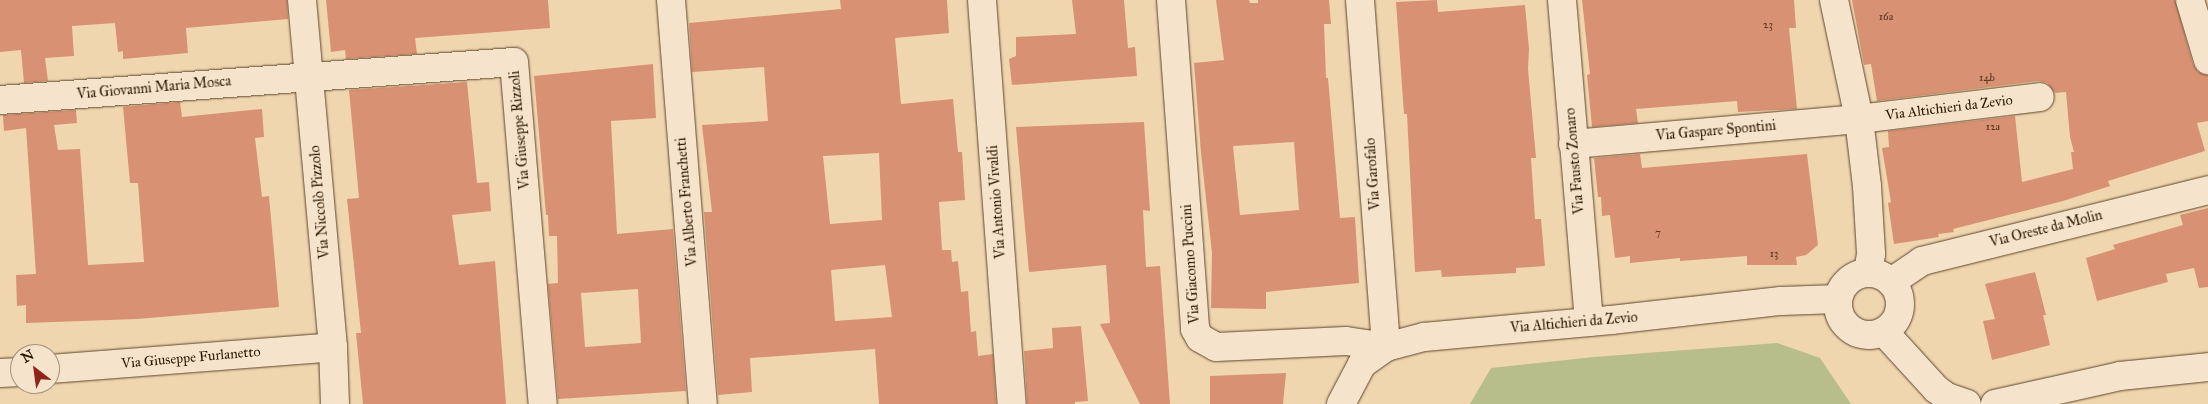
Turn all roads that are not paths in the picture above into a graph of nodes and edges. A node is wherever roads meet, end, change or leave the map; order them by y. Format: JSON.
{"nodes":[{"id":1,"x":302,"y":0,"type":"edge"},
{"id":2,"x":671,"y":0,"type":"edge"},
{"id":3,"x":982,"y":0,"type":"edge"},
{"id":4,"x":1172,"y":0,"type":"edge"},
{"id":5,"x":1360,"y":0,"type":"edge"},
{"id":6,"x":1562,"y":0,"type":"edge"},
{"id":7,"x":1834,"y":0,"type":"edge"},
{"id":8,"x":2190,"y":0,"type":"edge"},
{"id":9,"x":2208,"y":60,"type":"edge"},
{"id":10,"x":308,"y":76,"type":"junction"},
{"id":11,"x":2040,"y":96,"type":"dead end"},
{"id":12,"x":0,"y":100,"type":"edge"},
{"id":13,"x":1859,"y":119,"type":"junction"},
{"id":14,"x":1573,"y":144,"type":"junction"},
{"id":15,"x":2208,"y":190,"type":"edge"},
{"id":16,"x":1880,"y":278,"type":"junction"},
{"id":17,"x":1838,"y":299,"type":"junction"},
{"id":18,"x":1589,"y":322,"type":"junction"},
{"id":19,"x":1884,"y":332,"type":"junction"},
{"id":20,"x":333,"y":347,"type":"junction"},
{"id":21,"x":1386,"y":347,"type":"junction"},
{"id":22,"x":2208,"y":367,"type":"edge"},
{"id":23,"x":60,"y":368,"type":"edge"},
{"id":24,"x":335,"y":404,"type":"edge"},
{"id":25,"x":543,"y":404,"type":"edge"},
{"id":26,"x":703,"y":404,"type":"edge"},
{"id":27,"x":1012,"y":404,"type":"edge"},
{"id":28,"x":1341,"y":404,"type":"edge"},
{"id":29,"x":1967,"y":404,"type":"edge"},
{"id":30,"x":1995,"y":404,"type":"edge"}],
"edges":[{"from":1,"to":10,"type":"street","name":"Via Niccolò Pizzolo"},
{"from":2,"to":26,"type":"street","name":"Via Alberto Franchetti"},
{"from":3,"to":27,"type":"street","name":"Via Antonio Vivaldi"},
{"from":4,"to":21,"type":"street","name":"Via Giacomo Puccini"},
{"from":5,"to":21,"type":"street","name":"Via Garofalo"},
{"from":6,"to":14,"type":"street","name":"Via Fausto Zonaro"},
{"from":7,"to":13,"type":"street"},
{"from":8,"to":9,"type":"street"},
{"from":10,"to":12,"type":"street","name":"Via Giovanni Maria Mosca"},
{"from":10,"to":20,"type":"street","name":"Via Niccolò Pizzolo"},
{"from":10,"to":25,"type":"street","name":"Via Giuseppe Rizzoli"},
{"from":11,"to":13,"type":"street","name":"Via Altichieri da Zevio"},
{"from":13,"to":14,"type":"street","name":"Via Gaspare Spontini"},
{"from":13,"to":16,"type":"street"},
{"from":14,"to":18,"type":"street","name":"Via Fausto Zonaro"},
{"from":15,"to":16,"type":"street","name":"Via Oreste da Molin"},
{"from":16,"to":17,"type":"street"},
{"from":16,"to":19,"type":"street"},
{"from":17,"to":18,"type":"street","name":"Via Altichieri da Zevio"},
{"from":17,"to":19,"type":"street"},
{"from":18,"to":21,"type":"street","name":"Via Altichieri da Zevio"},
{"from":19,"to":29,"type":"street"},
{"from":20,"to":23,"type":"street","name":"Via Giuseppe Furlanetto"},
{"from":20,"to":24,"type":"street","name":"Via Niccolò Pizzolo"},
{"from":21,"to":28,"type":"street","name":"Via Altichieri da Zevio"},
{"from":22,"to":30,"type":"street"}]}
